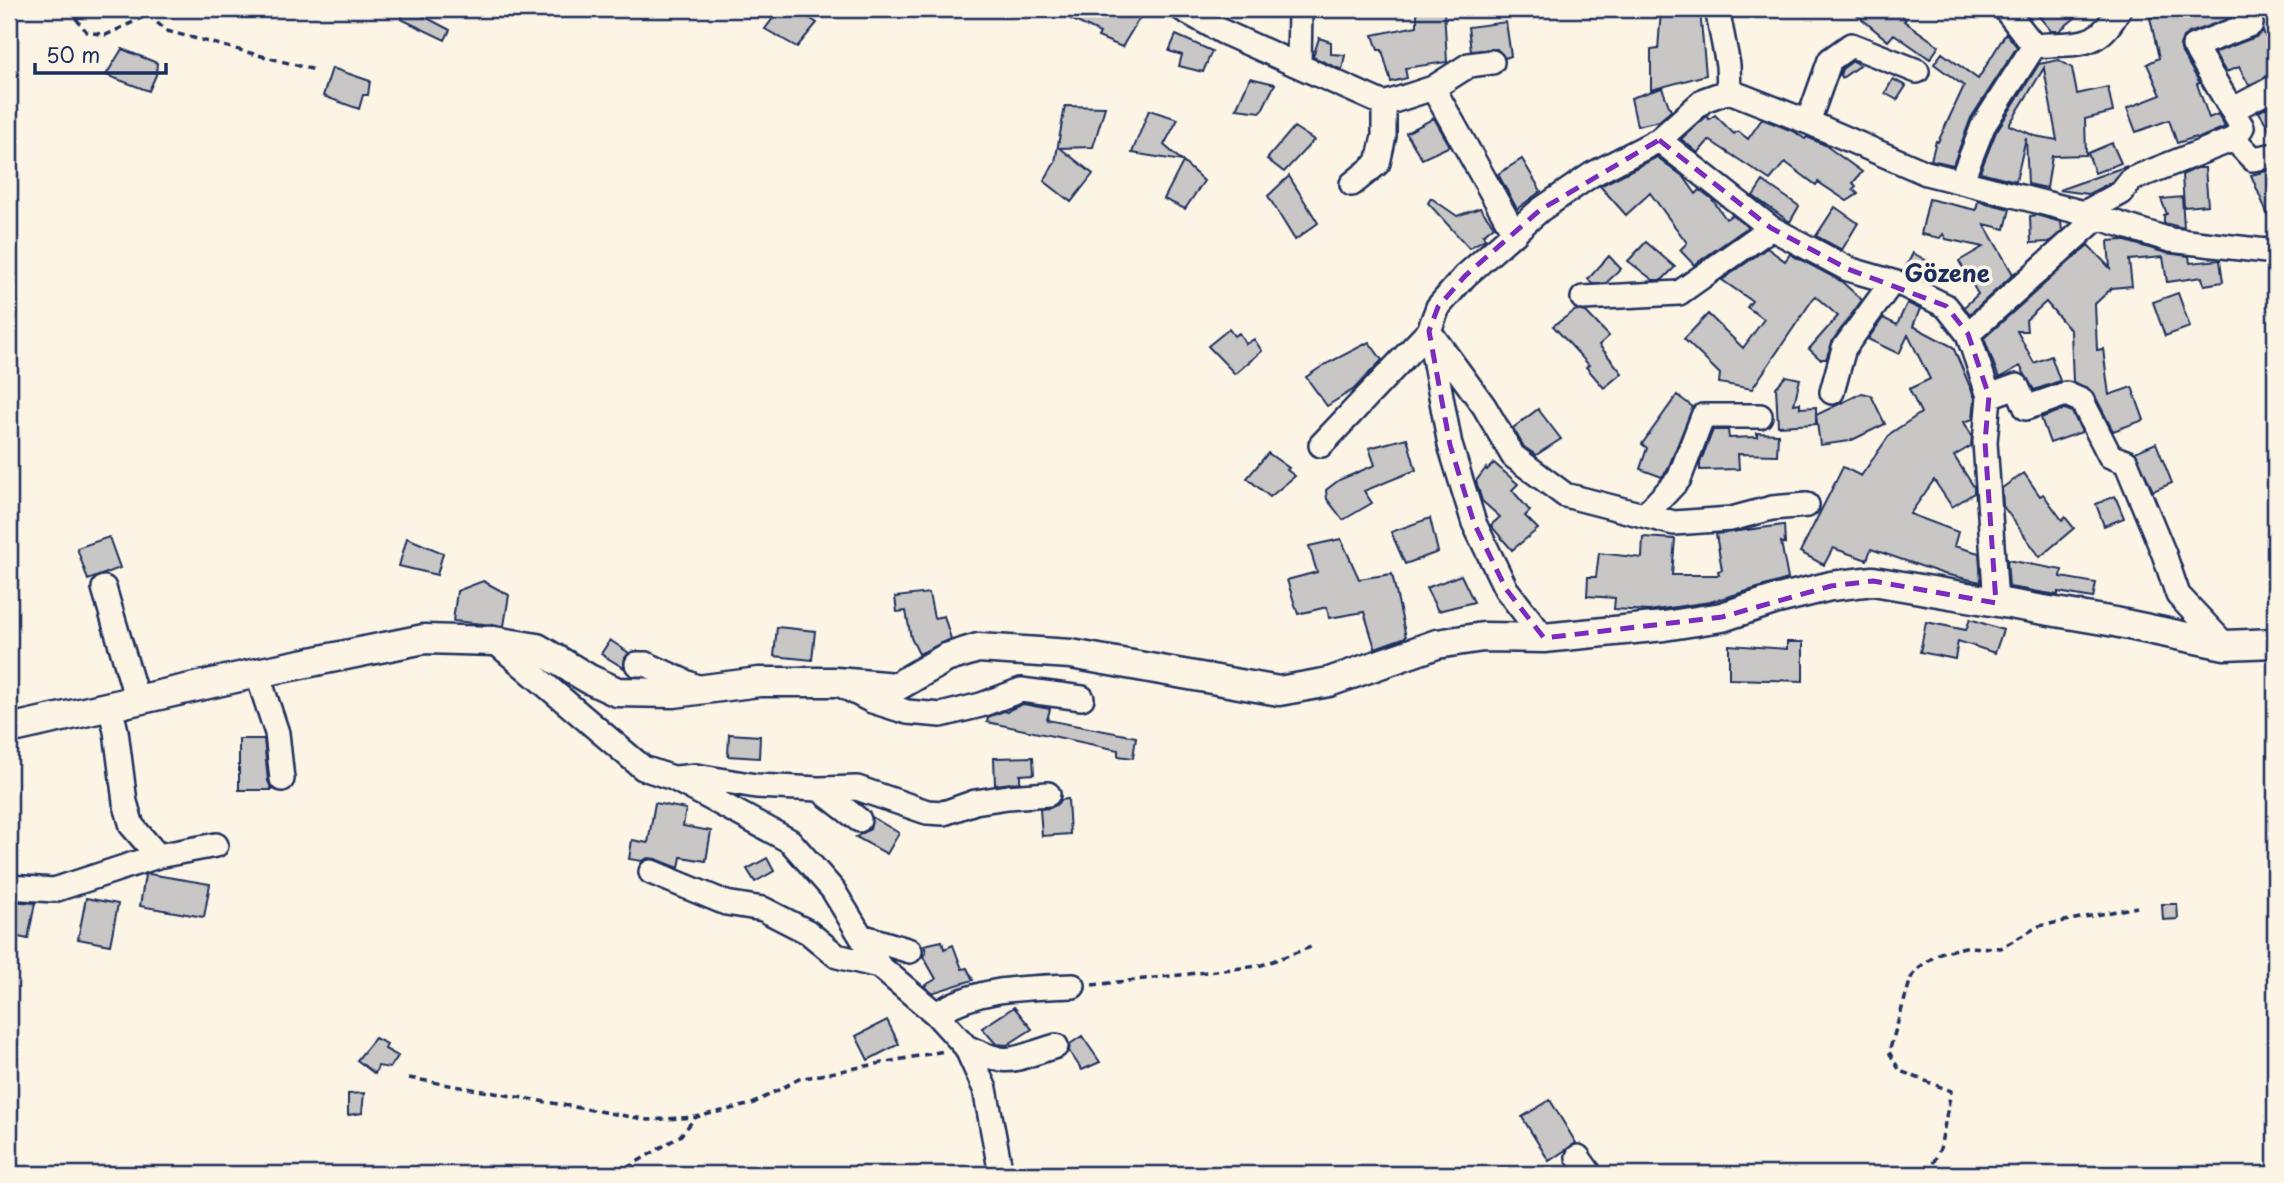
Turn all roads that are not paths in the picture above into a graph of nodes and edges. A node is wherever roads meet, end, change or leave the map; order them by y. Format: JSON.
{"nodes":[{"id":1,"x":1182,"y":9,"type":"edge"},
{"id":2,"x":1300,"y":9,"type":"edge"},
{"id":3,"x":1717,"y":9,"type":"edge"},
{"id":4,"x":2005,"y":9,"type":"edge"},
{"id":5,"x":2096,"y":9,"type":"edge"},
{"id":6,"x":2114,"y":18,"type":"edge"},
{"id":7,"x":2251,"y":24,"type":"dead end"},
{"id":8,"x":2034,"y":46,"type":"junction"},
{"id":9,"x":1492,"y":62,"type":"dead end"},
{"id":10,"x":1299,"y":66,"type":"junction"},
{"id":11,"x":1917,"y":71,"type":"dead end"},
{"id":12,"x":2275,"y":87,"type":"edge"},
{"id":13,"x":1433,"y":88,"type":"junction"},
{"id":14,"x":1729,"y":92,"type":"junction"},
{"id":15,"x":1384,"y":104,"type":"junction"},
{"id":16,"x":2232,"y":110,"type":"junction"},
{"id":17,"x":1808,"y":122,"type":"junction"},
{"id":18,"x":2234,"y":139,"type":"junction"},
{"id":19,"x":1659,"y":140,"type":"junction"},
{"id":20,"x":2275,"y":155,"type":"edge"},
{"id":21,"x":1961,"y":182,"type":"junction"},
{"id":22,"x":1352,"y":184,"type":"dead end"},
{"id":23,"x":2091,"y":215,"type":"junction"},
{"id":24,"x":1771,"y":228,"type":"junction"},
{"id":25,"x":1515,"y":234,"type":"junction"},
{"id":26,"x":2275,"y":249,"type":"edge"},
{"id":27,"x":1892,"y":282,"type":"junction"},
{"id":28,"x":1583,"y":298,"type":"dead end"},
{"id":29,"x":1429,"y":331,"type":"junction"},
{"id":30,"x":1968,"y":334,"type":"junction"},
{"id":31,"x":1832,"y":392,"type":"dead end"},
{"id":32,"x":1989,"y":396,"type":"junction"},
{"id":33,"x":1760,"y":416,"type":"dead end"},
{"id":34,"x":1321,"y":445,"type":"dead end"},
{"id":35,"x":1807,"y":505,"type":"dead end"},
{"id":36,"x":1645,"y":515,"type":"junction"},
{"id":37,"x":104,"y":588,"type":"dead end"},
{"id":38,"x":1996,"y":603,"type":"junction"},
{"id":39,"x":1544,"y":638,"type":"junction"},
{"id":40,"x":494,"y":641,"type":"junction"},
{"id":41,"x":2275,"y":643,"type":"edge"},
{"id":42,"x":2225,"y":645,"type":"junction"},
{"id":43,"x":637,"y":664,"type":"dead end"},
{"id":44,"x":257,"y":673,"type":"junction"},
{"id":45,"x":836,"y":682,"type":"junction"},
{"id":46,"x":701,"y":689,"type":"junction"},
{"id":47,"x":1082,"y":698,"type":"dead end"},
{"id":48,"x":137,"y":700,"type":"junction"},
{"id":49,"x":110,"y":706,"type":"junction"},
{"id":50,"x":9,"y":730,"type":"edge"},
{"id":51,"x":673,"y":778,"type":"junction"},
{"id":52,"x":282,"y":779,"type":"dead end"},
{"id":53,"x":819,"y":789,"type":"junction"},
{"id":54,"x":1048,"y":794,"type":"dead end"},
{"id":55,"x":859,"y":820,"type":"dead end"},
{"id":56,"x":216,"y":845,"type":"dead end"},
{"id":57,"x":158,"y":856,"type":"junction"},
{"id":58,"x":651,"y":872,"type":"dead end"},
{"id":59,"x":9,"y":887,"type":"edge"},
{"id":60,"x":861,"y":936,"type":"junction"},
{"id":61,"x":910,"y":951,"type":"dead end"},
{"id":62,"x":879,"y":966,"type":"junction"},
{"id":63,"x":1073,"y":986,"type":"road end"},
{"id":64,"x":936,"y":1014,"type":"junction"},
{"id":65,"x":1056,"y":1046,"type":"dead end"},
{"id":66,"x":966,"y":1047,"type":"junction"},
{"id":67,"x":1001,"y":1174,"type":"edge"}],
"edges":[{"from":1,"to":10,"type":"street"},
{"from":2,"to":10,"type":"street"},
{"from":3,"to":14,"type":"street"},
{"from":4,"to":8,"type":"street"},
{"from":5,"to":6,"type":"street"},
{"from":6,"to":8,"type":"street"},
{"from":7,"to":16,"type":"street"},
{"from":8,"to":21,"type":"street"},
{"from":9,"to":13,"type":"street"},
{"from":10,"to":15,"type":"street"},
{"from":11,"to":17,"type":"street"},
{"from":12,"to":16,"type":"street"},
{"from":13,"to":15,"type":"street"},
{"from":13,"to":25,"type":"street"},
{"from":14,"to":17,"type":"street"},
{"from":14,"to":19,"type":"street"},
{"from":15,"to":22,"type":"street"},
{"from":16,"to":18,"type":"street"},
{"from":17,"to":21,"type":"street"},
{"from":18,"to":20,"type":"street"},
{"from":18,"to":23,"type":"street"},
{"from":19,"to":24,"type":"street"},
{"from":19,"to":25,"type":"street"},
{"from":21,"to":23,"type":"street"},
{"from":23,"to":26,"type":"street"},
{"from":23,"to":30,"type":"street"},
{"from":24,"to":27,"type":"street"},
{"from":24,"to":28,"type":"street"},
{"from":25,"to":29,"type":"street"},
{"from":27,"to":30,"type":"street"},
{"from":27,"to":31,"type":"street"},
{"from":29,"to":34,"type":"street"},
{"from":29,"to":36,"type":"street"},
{"from":29,"to":39,"type":"street"},
{"from":30,"to":32,"type":"street"},
{"from":32,"to":38,"type":"street"},
{"from":32,"to":42,"type":"street"},
{"from":33,"to":36,"type":"street"},
{"from":35,"to":36,"type":"street"},
{"from":37,"to":48,"type":"street"},
{"from":38,"to":39,"type":"main road"},
{"from":38,"to":42,"type":"main road"},
{"from":39,"to":45,"type":"main road"},
{"from":40,"to":44,"type":"main road"},
{"from":40,"to":46,"type":"main road"},
{"from":40,"to":51,"type":"street"},
{"from":41,"to":42,"type":"main road"},
{"from":43,"to":46,"type":"street"},
{"from":44,"to":48,"type":"main road"},
{"from":44,"to":52,"type":"street"},
{"from":45,"to":46,"type":"main road"},
{"from":45,"to":47,"type":"street"},
{"from":48,"to":49,"type":"main road"},
{"from":49,"to":50,"type":"main road"},
{"from":49,"to":57,"type":"street"},
{"from":51,"to":53,"type":"street"},
{"from":51,"to":60,"type":"street"},
{"from":53,"to":54,"type":"street"},
{"from":53,"to":55,"type":"street"},
{"from":56,"to":57,"type":"street"},
{"from":57,"to":59,"type":"street"},
{"from":58,"to":62,"type":"street"},
{"from":60,"to":61,"type":"street"},
{"from":60,"to":62,"type":"street"},
{"from":62,"to":64,"type":"street"},
{"from":63,"to":64,"type":"street"},
{"from":64,"to":66,"type":"street"},
{"from":65,"to":66,"type":"street"},
{"from":66,"to":67,"type":"street"}]}
